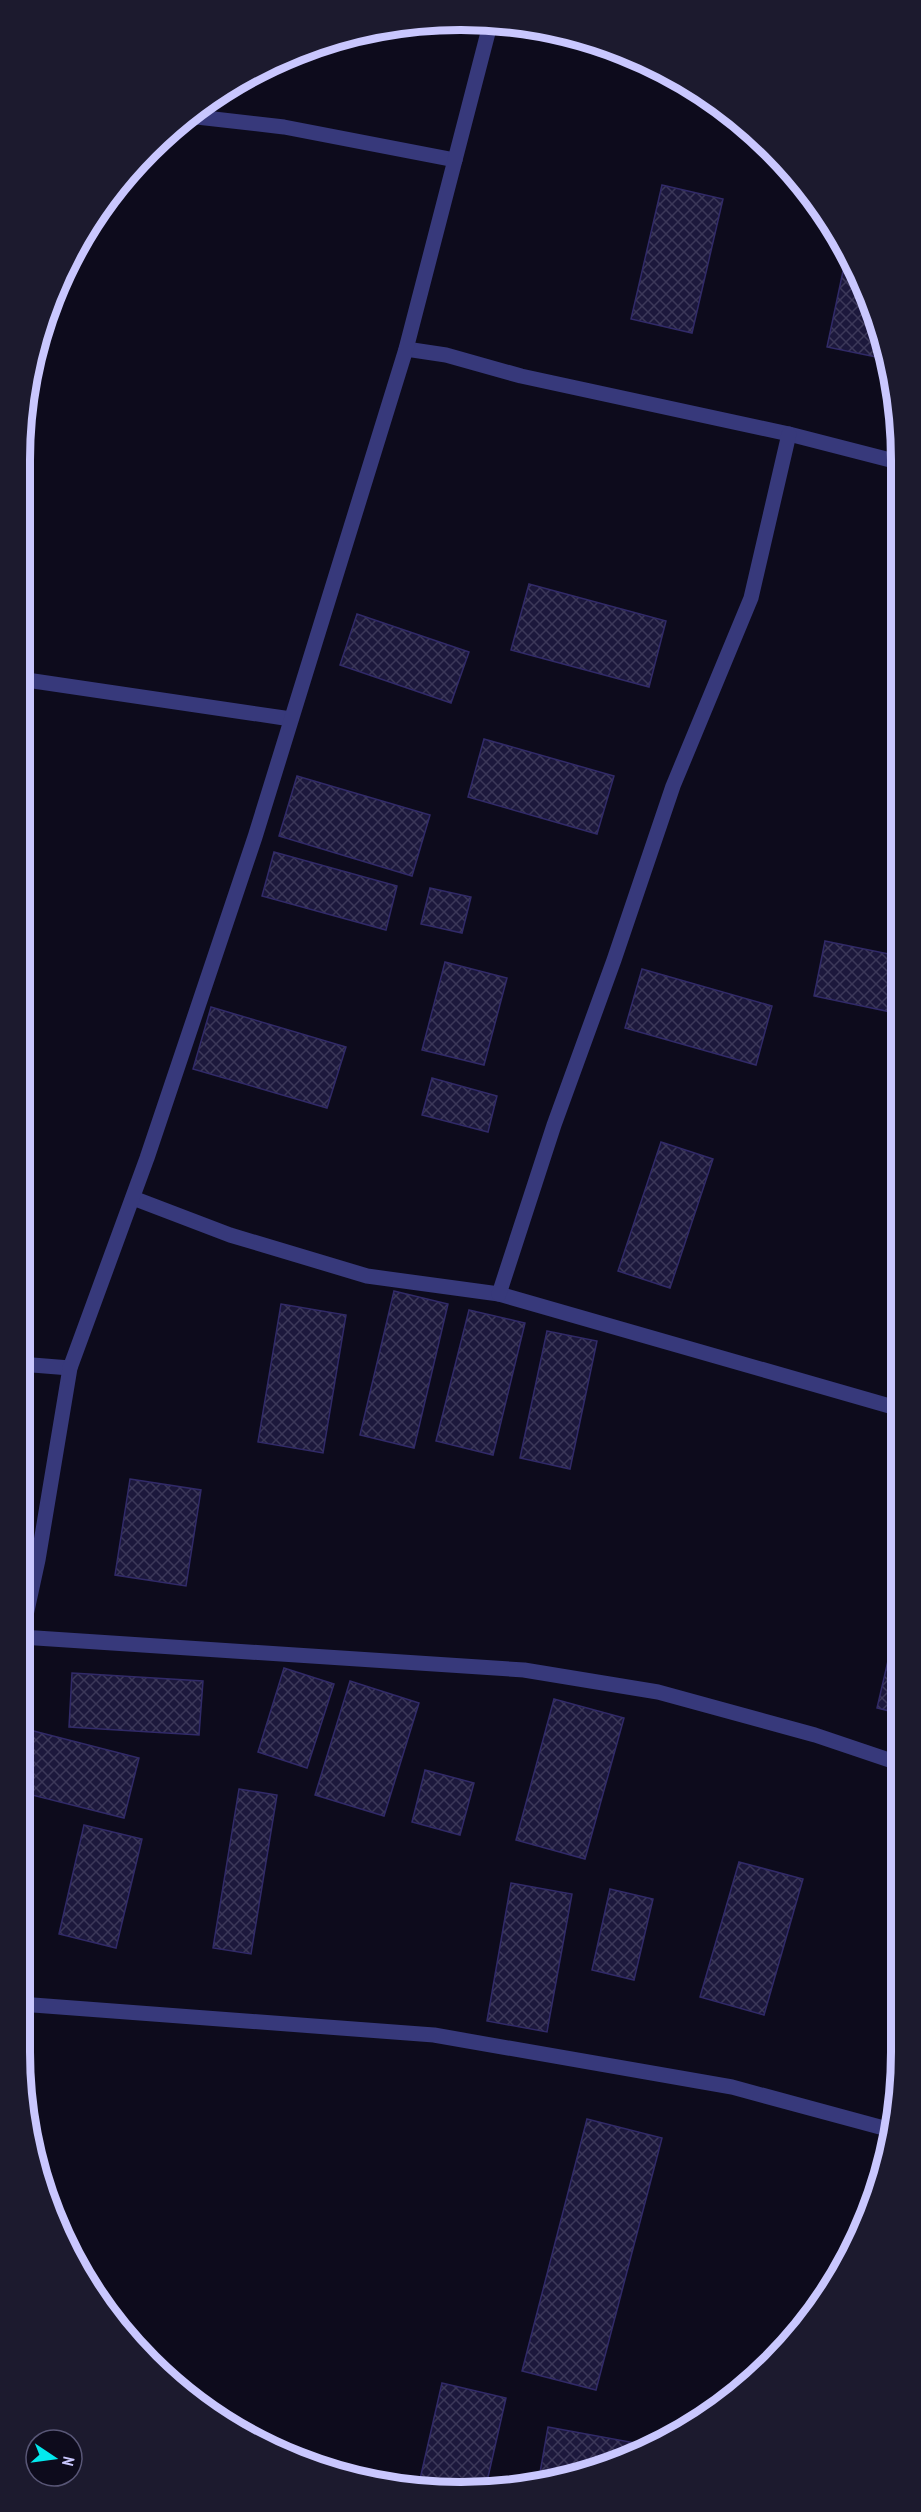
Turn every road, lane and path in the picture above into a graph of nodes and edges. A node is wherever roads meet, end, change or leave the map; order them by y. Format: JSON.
{"nodes":[{"id":1,"x":488,"y":31,"type":"edge"},
{"id":2,"x":200,"y":117,"type":"edge"},
{"id":3,"x":455,"y":160,"type":"junction"},
{"id":4,"x":405,"y":349,"type":"junction"},
{"id":5,"x":789,"y":434,"type":"junction"},
{"id":6,"x":891,"y":460,"type":"edge"},
{"id":7,"x":30,"y":680,"type":"edge"},
{"id":8,"x":291,"y":719,"type":"junction"},
{"id":9,"x":133,"y":1198,"type":"junction"},
{"id":10,"x":499,"y":1294,"type":"junction"},
{"id":11,"x":30,"y":1365,"type":"edge"},
{"id":12,"x":70,"y":1368,"type":"junction"},
{"id":13,"x":891,"y":1406,"type":"edge"},
{"id":14,"x":30,"y":1596,"type":"edge"},
{"id":15,"x":30,"y":1641,"type":"edge"},
{"id":16,"x":891,"y":1761,"type":"edge"},
{"id":17,"x":30,"y":2005,"type":"edge"},
{"id":18,"x":884,"y":2128,"type":"edge"}],
"edges":[{"from":1,"to":3,"type":"street"},
{"from":2,"to":3,"type":"street"},
{"from":3,"to":4,"type":"street"},
{"from":4,"to":5,"type":"street"},
{"from":4,"to":8,"type":"street"},
{"from":5,"to":6,"type":"street"},
{"from":5,"to":10,"type":"street"},
{"from":7,"to":8,"type":"street"},
{"from":8,"to":9,"type":"street"},
{"from":9,"to":10,"type":"street"},
{"from":9,"to":12,"type":"street"},
{"from":10,"to":13,"type":"street"},
{"from":11,"to":12,"type":"street"},
{"from":12,"to":14,"type":"street"},
{"from":15,"to":16,"type":"street"},
{"from":17,"to":18,"type":"street"}]}
